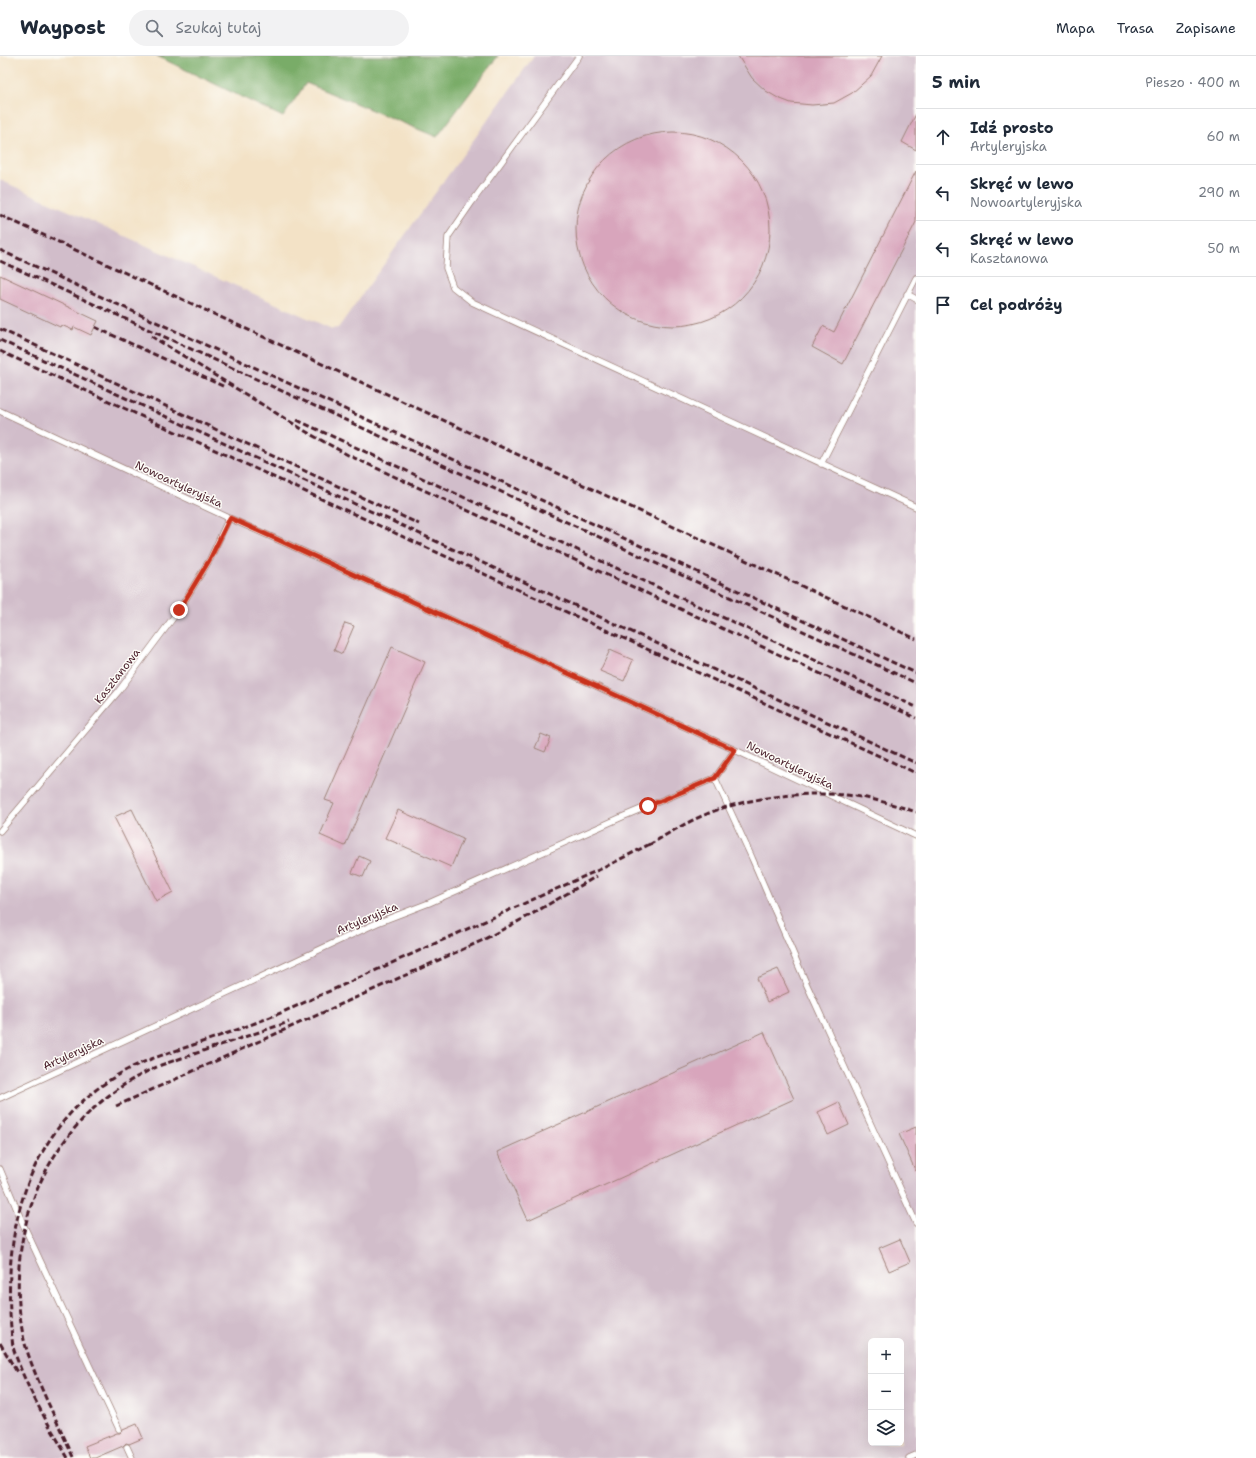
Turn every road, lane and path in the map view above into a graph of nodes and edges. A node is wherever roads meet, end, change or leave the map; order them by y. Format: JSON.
{"nodes":[{"id":1,"x":579,"y":56,"type":"edge"},
{"id":2,"x":916,"y":278,"type":"edge"},
{"id":3,"x":908,"y":294,"type":"junction"},
{"id":4,"x":916,"y":299,"type":"edge"},
{"id":5,"x":0,"y":411,"type":"edge"},
{"id":6,"x":821,"y":464,"type":"junction"},
{"id":7,"x":916,"y":507,"type":"edge"},
{"id":8,"x":230,"y":518,"type":"junction"},
{"id":9,"x":735,"y":750,"type":"junction"},
{"id":10,"x":715,"y":778,"type":"junction"},
{"id":11,"x":0,"y":831,"type":"edge"},
{"id":12,"x":916,"y":836,"type":"edge"},
{"id":13,"x":0,"y":1098,"type":"edge"},
{"id":14,"x":0,"y":1169,"type":"edge"},
{"id":15,"x":916,"y":1223,"type":"edge"},
{"id":16,"x":119,"y":1429,"type":"dead end"},
{"id":17,"x":128,"y":1447,"type":"dead end"},
{"id":18,"x":916,"y":1455,"type":"edge"},
{"id":19,"x":132,"y":1458,"type":"edge"},
{"id":20,"x":909,"y":1458,"type":"edge"}],
"edges":[{"from":1,"to":6,"type":"lane"},
{"from":2,"to":3,"type":"lane"},
{"from":3,"to":4,"type":"lane"},
{"from":3,"to":6,"type":"lane"},
{"from":5,"to":8,"type":"lane","name":"Nowoartyleryjska"},
{"from":6,"to":7,"type":"lane"},
{"from":8,"to":9,"type":"lane","name":"Nowoartyleryjska"},
{"from":8,"to":11,"type":"lane","name":"Kasztanowa"},
{"from":9,"to":10,"type":"lane"},
{"from":9,"to":12,"type":"lane","name":"Nowoartyleryjska"},
{"from":10,"to":13,"type":"lane","name":"Artyleryjska"},
{"from":10,"to":15,"type":"lane"},
{"from":14,"to":16,"type":"lane"},
{"from":17,"to":19,"type":"lane"},
{"from":18,"to":20,"type":"lane"}]}
